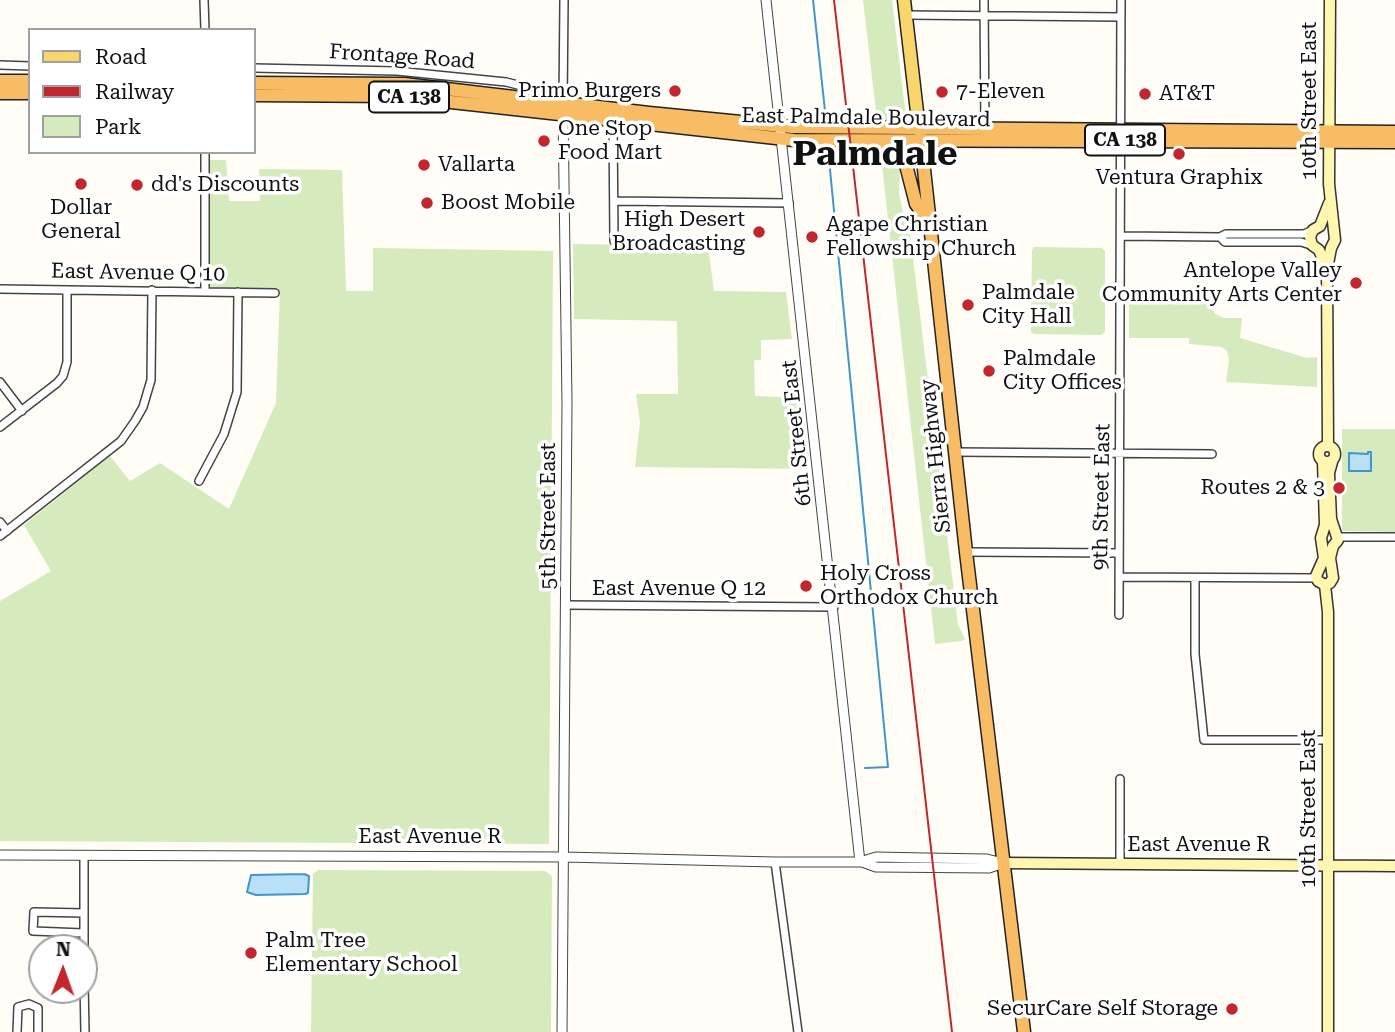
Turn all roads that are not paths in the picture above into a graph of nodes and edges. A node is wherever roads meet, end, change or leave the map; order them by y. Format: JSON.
{"nodes":[{"id":1,"x":204,"y":0,"type":"edge"},
{"id":2,"x":564,"y":0,"type":"edge"},
{"id":3,"x":766,"y":0,"type":"edge"},
{"id":4,"x":904,"y":0,"type":"edge"},
{"id":5,"x":985,"y":0,"type":"edge"},
{"id":6,"x":1121,"y":0,"type":"edge"},
{"id":7,"x":1330,"y":0,"type":"edge"},
{"id":8,"x":905,"y":15,"type":"junction"},
{"id":9,"x":984,"y":16,"type":"junction"},
{"id":10,"x":1121,"y":17,"type":"junction"},
{"id":11,"x":205,"y":28,"type":"edge"},
{"id":12,"x":0,"y":65,"type":"edge"},
{"id":13,"x":28,"y":66,"type":"edge"},
{"id":14,"x":256,"y":68,"type":"edge"},
{"id":15,"x":0,"y":81,"type":"edge"},
{"id":16,"x":28,"y":81,"type":"edge"},
{"id":17,"x":256,"y":83,"type":"edge"},
{"id":18,"x":0,"y":93,"type":"edge"},
{"id":19,"x":28,"y":93,"type":"edge"},
{"id":20,"x":256,"y":94,"type":"edge"},
{"id":21,"x":540,"y":101,"type":"junction"},
{"id":22,"x":564,"y":109,"type":"junction"},
{"id":23,"x":613,"y":121,"type":"junction"},
{"id":24,"x":985,"y":130,"type":"junction"},
{"id":25,"x":1395,"y":132,"type":"edge"},
{"id":26,"x":781,"y":133,"type":"junction"},
{"id":27,"x":920,"y":134,"type":"junction"},
{"id":28,"x":1120,"y":135,"type":"junction"},
{"id":29,"x":1329,"y":137,"type":"junction"},
{"id":30,"x":857,"y":140,"type":"junction"},
{"id":31,"x":1395,"y":142,"type":"edge"},
{"id":32,"x":205,"y":154,"type":"edge"},
{"id":33,"x":615,"y":201,"type":"junction"},
{"id":34,"x":1329,"y":202,"type":"junction"},
{"id":35,"x":789,"y":203,"type":"junction"},
{"id":36,"x":928,"y":220,"type":"junction"},
{"id":37,"x":1316,"y":228,"type":"junction"},
{"id":38,"x":1334,"y":232,"type":"junction"},
{"id":39,"x":1121,"y":236,"type":"junction"},
{"id":40,"x":1220,"y":237,"type":"junction"},
{"id":41,"x":614,"y":241,"type":"dead end"},
{"id":42,"x":1316,"y":248,"type":"junction"},
{"id":43,"x":1331,"y":248,"type":"junction"},
{"id":44,"x":1327,"y":269,"type":"junction"},
{"id":45,"x":0,"y":289,"type":"edge"},
{"id":46,"x":67,"y":290,"type":"junction"},
{"id":47,"x":152,"y":290,"type":"junction"},
{"id":48,"x":205,"y":291,"type":"junction"},
{"id":49,"x":238,"y":292,"type":"junction"},
{"id":50,"x":275,"y":293,"type":"dead end"},
{"id":51,"x":0,"y":382,"type":"edge"},
{"id":52,"x":22,"y":411,"type":"junction"},
{"id":53,"x":0,"y":427,"type":"edge"},
{"id":54,"x":955,"y":452,"type":"junction"},
{"id":55,"x":1120,"y":453,"type":"junction"},
{"id":56,"x":1212,"y":454,"type":"dead end"},
{"id":57,"x":199,"y":481,"type":"dead end"},
{"id":58,"x":0,"y":522,"type":"edge"},
{"id":59,"x":4,"y":534,"type":"edge"},
{"id":60,"x":1395,"y":537,"type":"edge"},
{"id":61,"x":1330,"y":538,"type":"junction"},
{"id":62,"x":966,"y":552,"type":"junction"},
{"id":63,"x":1118,"y":553,"type":"junction"},
{"id":64,"x":1323,"y":576,"type":"junction"},
{"id":65,"x":1119,"y":577,"type":"junction"},
{"id":66,"x":1195,"y":578,"type":"junction"},
{"id":67,"x":566,"y":605,"type":"junction"},
{"id":68,"x":834,"y":607,"type":"junction"},
{"id":69,"x":1119,"y":615,"type":"dead end"},
{"id":70,"x":1328,"y":740,"type":"junction"},
{"id":71,"x":1120,"y":779,"type":"dead end"},
{"id":72,"x":0,"y":855,"type":"edge"},
{"id":73,"x":85,"y":856,"type":"junction"},
{"id":74,"x":564,"y":857,"type":"junction"},
{"id":75,"x":775,"y":862,"type":"junction"},
{"id":76,"x":860,"y":862,"type":"junction"},
{"id":77,"x":1003,"y":863,"type":"junction"},
{"id":78,"x":1120,"y":865,"type":"junction"},
{"id":79,"x":1328,"y":865,"type":"junction"},
{"id":80,"x":1395,"y":866,"type":"edge"},
{"id":81,"x":84,"y":913,"type":"junction"},
{"id":82,"x":83,"y":933,"type":"joint"},
{"id":83,"x":84,"y":1004,"type":"edge"},
{"id":84,"x":17,"y":1032,"type":"edge"},
{"id":85,"x":38,"y":1032,"type":"edge"},
{"id":86,"x":85,"y":1032,"type":"edge"},
{"id":87,"x":562,"y":1032,"type":"edge"},
{"id":88,"x":798,"y":1032,"type":"edge"},
{"id":89,"x":1024,"y":1032,"type":"edge"},
{"id":90,"x":1328,"y":1032,"type":"edge"}],
"edges":[{"from":1,"to":11,"type":"street"},
{"from":2,"to":22,"type":"street","name":"5th Street East"},
{"from":3,"to":26,"type":"street","name":"6th Street East"},
{"from":4,"to":8,"type":"main road","name":"Sierra Highway"},
{"from":5,"to":9,"type":"street"},
{"from":6,"to":10,"type":"street","name":"9th Street East"},
{"from":7,"to":29,"type":"main road","name":"10th Street East"},
{"from":8,"to":9,"type":"street"},
{"from":8,"to":27,"type":"main road","name":"Sierra Highway"},
{"from":9,"to":10,"type":"street"},
{"from":9,"to":24,"type":"street"},
{"from":10,"to":28,"type":"street","name":"9th Street East"},
{"from":12,"to":13,"type":"street"},
{"from":14,"to":21,"type":"street","name":"Frontage Road"},
{"from":15,"to":16,"type":"highway"},
{"from":17,"to":21,"type":"highway","name":"East Palmdale Boulevard","number":"CA 138"},
{"from":18,"to":19,"type":"highway"},
{"from":20,"to":22,"type":"highway","name":"East Palmdale Boulevard","number":"CA 138"},
{"from":21,"to":22,"type":"highway","name":"East Palmdale Boulevard","number":"CA 138"},
{"from":22,"to":23,"type":"highway","name":"East Palmdale Boulevard","number":"CA 138"},
{"from":22,"to":26,"type":"highway","name":"East Palmdale Boulevard","number":"CA 138"},
{"from":22,"to":67,"type":"street","name":"5th Street East"},
{"from":23,"to":26,"type":"highway","name":"East Palmdale Boulevard","number":"CA 138"},
{"from":23,"to":33,"type":"street"},
{"from":24,"to":27,"type":"highway","name":"East Palmdale Boulevard","number":"CA 138"},
{"from":24,"to":28,"type":"highway","name":"East Palmdale Boulevard","number":"CA 138"},
{"from":25,"to":29,"type":"highway","name":"East Palmdale Boulevard","number":"CA 138"},
{"from":26,"to":27,"type":"highway","name":"East Palmdale Boulevard","number":"CA 138"},
{"from":26,"to":30,"type":"highway","name":"East Palmdale Boulevard","number":"CA 138"},
{"from":26,"to":35,"type":"street","name":"6th Street East"},
{"from":27,"to":28,"type":"highway","name":"East Palmdale Boulevard","number":"CA 138"},
{"from":27,"to":30,"type":"highway","name":"East Palmdale Boulevard","number":"CA 138"},
{"from":27,"to":36,"type":"highway","name":"Sierra Highway"},
{"from":28,"to":29,"type":"highway","name":"East Palmdale Boulevard","number":"CA 138"},
{"from":28,"to":39,"type":"street","name":"9th Street East"},
{"from":29,"to":31,"type":"highway","name":"East Palmdale Boulevard","number":"CA 138"},
{"from":29,"to":34,"type":"main road","name":"10th Street East"},
{"from":30,"to":36,"type":"highway"},
{"from":32,"to":48,"type":"street"},
{"from":33,"to":35,"type":"street"},
{"from":33,"to":41,"type":"street"},
{"from":34,"to":37,"type":"main road","name":"10th Street East"},
{"from":34,"to":38,"type":"main road","name":"10th Street East"},
{"from":35,"to":68,"type":"street","name":"6th Street East"},
{"from":36,"to":54,"type":"highway","name":"Sierra Highway"},
{"from":37,"to":38,"type":"main road"},
{"from":37,"to":40,"type":"street"},
{"from":37,"to":42,"type":"main road"},
{"from":38,"to":43,"type":"main road"},
{"from":39,"to":40,"type":"street"},
{"from":39,"to":55,"type":"street","name":"9th Street East"},
{"from":40,"to":42,"type":"street"},
{"from":42,"to":43,"type":"main road"},
{"from":42,"to":44,"type":"main road"},
{"from":43,"to":44,"type":"main road"},
{"from":44,"to":61,"type":"main road","name":"10th Street East"},
{"from":45,"to":46,"type":"street","name":"East Avenue Q 10"},
{"from":46,"to":47,"type":"street","name":"East Avenue Q 10"},
{"from":46,"to":52,"type":"street"},
{"from":47,"to":48,"type":"street","name":"East Avenue Q 10"},
{"from":47,"to":59,"type":"street"},
{"from":48,"to":49,"type":"street","name":"East Avenue Q 10"},
{"from":49,"to":50,"type":"street","name":"East Avenue Q 10"},
{"from":49,"to":57,"type":"street"},
{"from":51,"to":52,"type":"street"},
{"from":52,"to":53,"type":"street"},
{"from":54,"to":55,"type":"street"},
{"from":54,"to":62,"type":"highway","name":"Sierra Highway"},
{"from":55,"to":56,"type":"street"},
{"from":55,"to":63,"type":"street","name":"9th Street East"},
{"from":58,"to":59,"type":"street"},
{"from":60,"to":61,"type":"street"},
{"from":61,"to":64,"type":"main road","name":"10th Street East"},
{"from":62,"to":63,"type":"street"},
{"from":62,"to":77,"type":"highway","name":"Sierra Highway"},
{"from":63,"to":65,"type":"street","name":"9th Street East"},
{"from":64,"to":66,"type":"street"},
{"from":64,"to":70,"type":"main road","name":"10th Street East"},
{"from":65,"to":66,"type":"street"},
{"from":65,"to":69,"type":"street","name":"9th Street East"},
{"from":66,"to":70,"type":"street"},
{"from":67,"to":68,"type":"street","name":"East Avenue Q 12"},
{"from":67,"to":74,"type":"street","name":"5th Street East"},
{"from":68,"to":76,"type":"street","name":"6th Street East"},
{"from":70,"to":79,"type":"main road","name":"10th Street East"},
{"from":71,"to":78,"type":"street"},
{"from":72,"to":73,"type":"street","name":"East Avenue R"},
{"from":73,"to":74,"type":"street","name":"East Avenue R"},
{"from":73,"to":81,"type":"street"},
{"from":74,"to":75,"type":"street","name":"East Avenue R"},
{"from":74,"to":87,"type":"street","name":"5th Street East"},
{"from":75,"to":76,"type":"street","name":"East Avenue R"},
{"from":75,"to":88,"type":"street"},
{"from":76,"to":77,"type":"street","name":"East Avenue R"},
{"from":77,"to":78,"type":"main road","name":"East Avenue R"},
{"from":77,"to":89,"type":"highway","name":"Sierra Highway"},
{"from":78,"to":79,"type":"main road","name":"East Avenue R"},
{"from":79,"to":80,"type":"main road","name":"East Avenue R"},
{"from":79,"to":90,"type":"main road","name":"10th Street East"},
{"from":81,"to":82,"type":"street"},
{"from":81,"to":82,"type":"street"},
{"from":83,"to":86,"type":"street"},
{"from":84,"to":85,"type":"street"}]}
